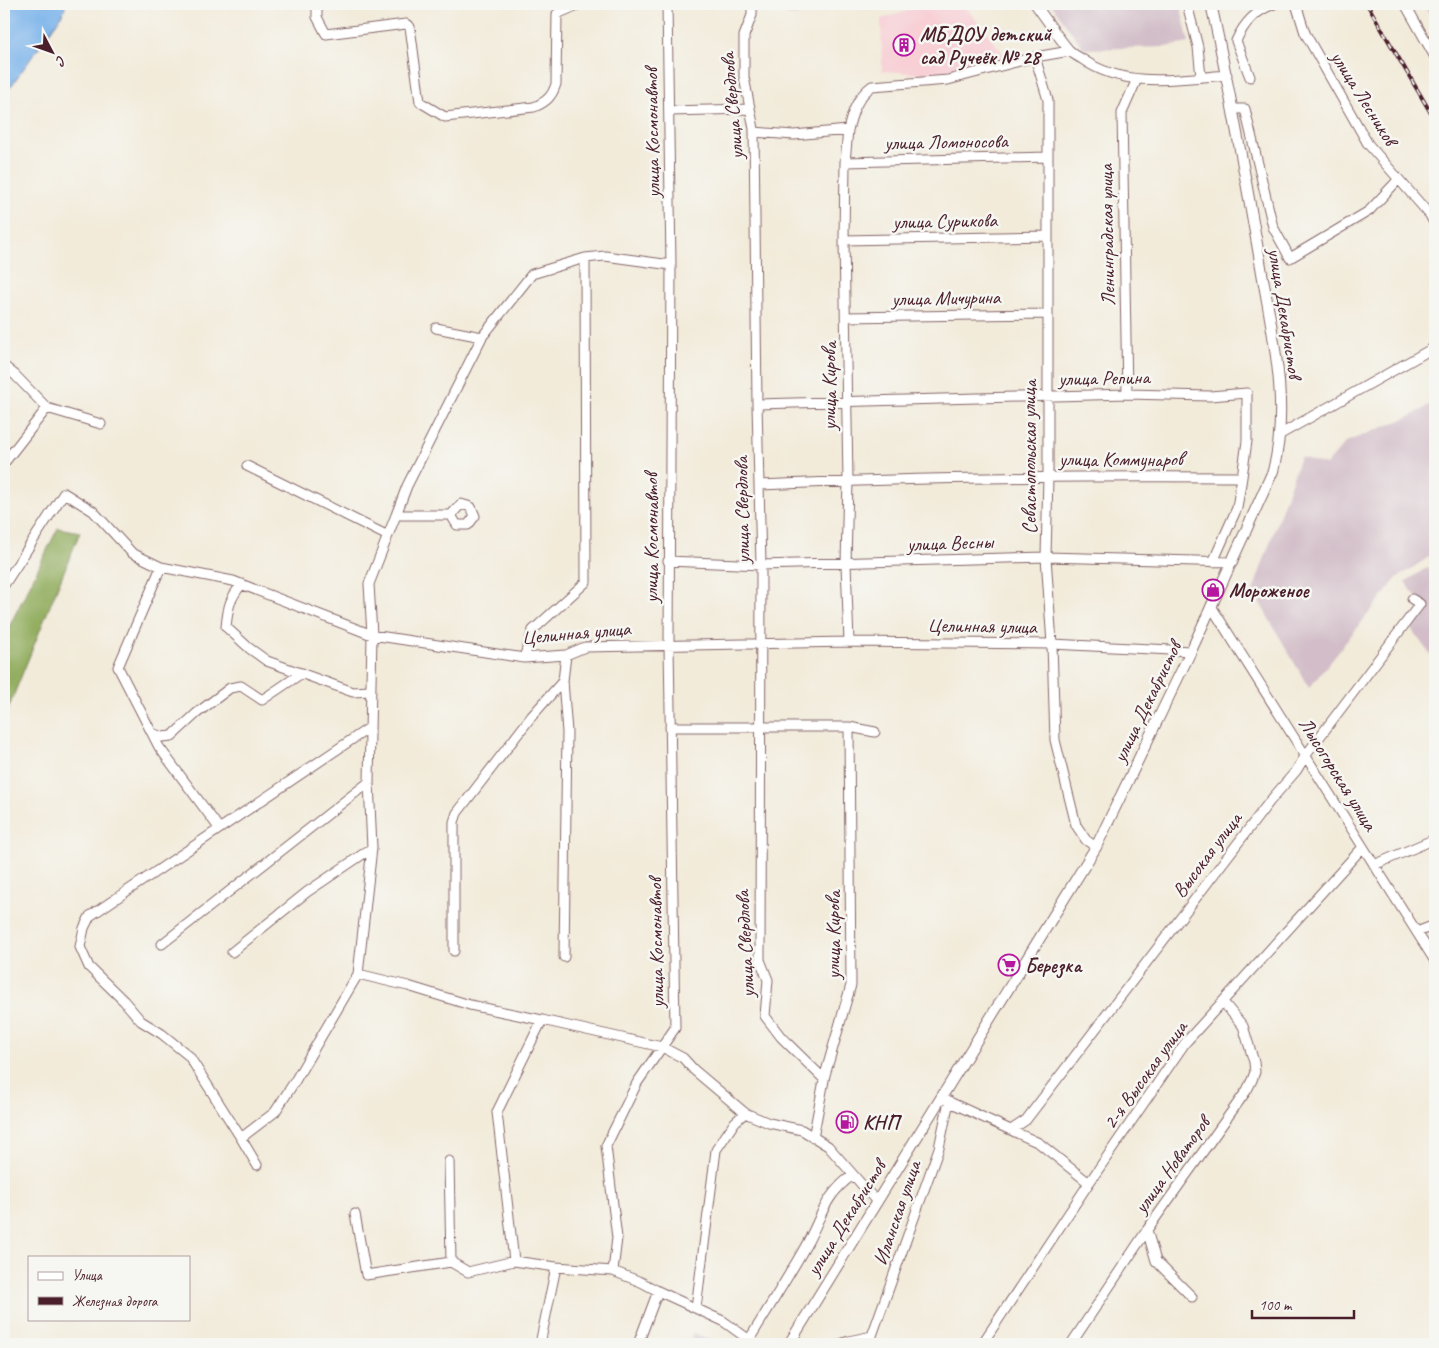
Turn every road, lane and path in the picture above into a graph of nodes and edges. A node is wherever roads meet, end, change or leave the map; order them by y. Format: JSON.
{"nodes":[{"id":1,"x":317,"y":4,"type":"edge"},
{"id":2,"x":580,"y":4,"type":"edge"},
{"id":3,"x":668,"y":4,"type":"edge"},
{"id":4,"x":752,"y":4,"type":"edge"},
{"id":5,"x":1035,"y":4,"type":"edge"},
{"id":6,"x":1187,"y":4,"type":"edge"},
{"id":7,"x":1210,"y":4,"type":"edge"},
{"id":8,"x":1274,"y":4,"type":"edge"},
{"id":9,"x":1296,"y":4,"type":"edge"},
{"id":10,"x":1405,"y":4,"type":"edge"},
{"id":11,"x":1070,"y":51,"type":"junction"},
{"id":12,"x":1035,"y":57,"type":"junction"},
{"id":13,"x":1435,"y":57,"type":"edge"},
{"id":14,"x":1227,"y":75,"type":"junction"},
{"id":15,"x":1250,"y":77,"type":"dead end"},
{"id":16,"x":1201,"y":78,"type":"junction"},
{"id":17,"x":1137,"y":79,"type":"junction"},
{"id":18,"x":749,"y":109,"type":"junction"},
{"id":19,"x":1234,"y":110,"type":"junction"},
{"id":20,"x":669,"y":111,"type":"junction"},
{"id":21,"x":848,"y":130,"type":"junction"},
{"id":22,"x":754,"y":132,"type":"junction"},
{"id":23,"x":1048,"y":157,"type":"junction"},
{"id":24,"x":845,"y":162,"type":"junction"},
{"id":25,"x":1398,"y":180,"type":"junction"},
{"id":26,"x":1435,"y":225,"type":"edge"},
{"id":27,"x":1048,"y":236,"type":"junction"},
{"id":28,"x":844,"y":240,"type":"junction"},
{"id":29,"x":585,"y":258,"type":"junction"},
{"id":30,"x":671,"y":265,"type":"junction"},
{"id":31,"x":1047,"y":314,"type":"junction"},
{"id":32,"x":846,"y":317,"type":"junction"},
{"id":33,"x":436,"y":328,"type":"dead end"},
{"id":34,"x":482,"y":337,"type":"junction"},
{"id":35,"x":1435,"y":347,"type":"edge"},
{"id":36,"x":4,"y":366,"type":"edge"},
{"id":37,"x":1127,"y":394,"type":"junction"},
{"id":38,"x":1047,"y":396,"type":"junction"},
{"id":39,"x":846,"y":401,"type":"junction"},
{"id":40,"x":757,"y":404,"type":"junction"},
{"id":41,"x":47,"y":408,"type":"junction"},
{"id":42,"x":101,"y":424,"type":"dead end"},
{"id":43,"x":1279,"y":435,"type":"junction"},
{"id":44,"x":4,"y":463,"type":"edge"},
{"id":45,"x":247,"y":466,"type":"dead end"},
{"id":46,"x":1048,"y":476,"type":"junction"},
{"id":47,"x":1242,"y":477,"type":"junction"},
{"id":48,"x":848,"y":481,"type":"junction"},
{"id":49,"x":760,"y":485,"type":"junction"},
{"id":50,"x":396,"y":515,"type":"junction"},
{"id":51,"x":451,"y":515,"type":"dead end"},
{"id":52,"x":388,"y":536,"type":"junction"},
{"id":53,"x":1046,"y":558,"type":"junction"},
{"id":54,"x":668,"y":561,"type":"junction"},
{"id":55,"x":1213,"y":562,"type":"junction"},
{"id":56,"x":1232,"y":562,"type":"junction"},
{"id":57,"x":846,"y":564,"type":"junction"},
{"id":58,"x":761,"y":565,"type":"junction"},
{"id":59,"x":161,"y":567,"type":"junction"},
{"id":60,"x":242,"y":584,"type":"junction"},
{"id":61,"x":4,"y":585,"type":"edge"},
{"id":62,"x":1412,"y":599,"type":"dead end"},
{"id":63,"x":1211,"y":606,"type":"junction"},
{"id":64,"x":372,"y":635,"type":"junction"},
{"id":65,"x":760,"y":642,"type":"junction"},
{"id":66,"x":849,"y":642,"type":"junction"},
{"id":67,"x":1052,"y":644,"type":"junction"},
{"id":68,"x":669,"y":645,"type":"junction"},
{"id":69,"x":1191,"y":651,"type":"junction"},
{"id":70,"x":566,"y":655,"type":"junction"},
{"id":71,"x":524,"y":658,"type":"junction"},
{"id":72,"x":302,"y":673,"type":"junction"},
{"id":73,"x":563,"y":681,"type":"junction"},
{"id":74,"x":370,"y":691,"type":"junction"},
{"id":75,"x":670,"y":727,"type":"junction"},
{"id":76,"x":850,"y":727,"type":"junction"},
{"id":77,"x":369,"y":728,"type":"junction"},
{"id":78,"x":760,"y":728,"type":"junction"},
{"id":79,"x":875,"y":732,"type":"dead end"},
{"id":80,"x":152,"y":733,"type":"junction"},
{"id":81,"x":1306,"y":754,"type":"junction"},
{"id":82,"x":368,"y":782,"type":"junction"},
{"id":83,"x":219,"y":828,"type":"junction"},
{"id":84,"x":1435,"y":839,"type":"edge"},
{"id":85,"x":1096,"y":847,"type":"junction"},
{"id":86,"x":1363,"y":847,"type":"junction"},
{"id":87,"x":372,"y":848,"type":"junction"},
{"id":88,"x":1374,"y":865,"type":"junction"},
{"id":89,"x":1435,"y":925,"type":"edge"},
{"id":90,"x":1417,"y":932,"type":"junction"},
{"id":91,"x":162,"y":944,"type":"dead end"},
{"id":92,"x":454,"y":951,"type":"dead end"},
{"id":93,"x":232,"y":952,"type":"dead end"},
{"id":94,"x":564,"y":957,"type":"dead end"},
{"id":95,"x":1435,"y":961,"type":"edge"},
{"id":96,"x":358,"y":974,"type":"junction"},
{"id":97,"x":1223,"y":1002,"type":"junction"},
{"id":98,"x":542,"y":1020,"type":"junction"},
{"id":99,"x":662,"y":1047,"type":"junction"},
{"id":100,"x":824,"y":1079,"type":"junction"},
{"id":101,"x":945,"y":1099,"type":"junction"},
{"id":102,"x":745,"y":1113,"type":"junction"},
{"id":103,"x":1026,"y":1120,"type":"junction"},
{"id":104,"x":1011,"y":1130,"type":"junction"},
{"id":105,"x":241,"y":1138,"type":"junction"},
{"id":106,"x":813,"y":1138,"type":"junction"},
{"id":107,"x":1027,"y":1138,"type":"junction"},
{"id":108,"x":449,"y":1161,"type":"dead end"},
{"id":109,"x":257,"y":1165,"type":"dead end"},
{"id":110,"x":853,"y":1175,"type":"junction"},
{"id":111,"x":1089,"y":1183,"type":"junction"},
{"id":112,"x":877,"y":1202,"type":"junction"},
{"id":113,"x":355,"y":1214,"type":"dead end"},
{"id":114,"x":1147,"y":1230,"type":"junction"},
{"id":115,"x":514,"y":1261,"type":"junction"},
{"id":116,"x":451,"y":1262,"type":"junction"},
{"id":117,"x":556,"y":1267,"type":"junction"},
{"id":118,"x":613,"y":1271,"type":"junction"},
{"id":119,"x":658,"y":1292,"type":"junction"},
{"id":120,"x":1192,"y":1297,"type":"dead end"},
{"id":121,"x":696,"y":1308,"type":"junction"},
{"id":122,"x":871,"y":1340,"type":"edge"},
{"id":123,"x":752,"y":1342,"type":"edge"},
{"id":124,"x":540,"y":1344,"type":"edge"},
{"id":125,"x":638,"y":1344,"type":"edge"},
{"id":126,"x":789,"y":1344,"type":"edge"},
{"id":127,"x":841,"y":1344,"type":"edge"},
{"id":128,"x":982,"y":1344,"type":"edge"},
{"id":129,"x":1071,"y":1344,"type":"edge"}],
"edges":[{"from":1,"to":2,"type":"street"},
{"from":3,"to":20,"type":"street","name":"улица Космонавтов"},
{"from":4,"to":18,"type":"street","name":"улица Свердлова"},
{"from":5,"to":11,"type":"street"},
{"from":6,"to":16,"type":"street"},
{"from":7,"to":14,"type":"main road","name":"улица Декабристов"},
{"from":8,"to":15,"type":"street"},
{"from":9,"to":25,"type":"street","name":"улица Лесников"},
{"from":10,"to":13,"type":"street"},
{"from":11,"to":12,"type":"street","name":"улица Кирова"},
{"from":11,"to":17,"type":"street"},
{"from":12,"to":21,"type":"street","name":"улица Кирова"},
{"from":12,"to":23,"type":"street","name":"Севастопольская улица"},
{"from":14,"to":16,"type":"street"},
{"from":14,"to":19,"type":"main road","name":"улица Декабристов"},
{"from":16,"to":17,"type":"street"},
{"from":17,"to":37,"type":"street","name":"Ленинградская улица"},
{"from":18,"to":20,"type":"street"},
{"from":18,"to":22,"type":"street","name":"улица Свердлова"},
{"from":19,"to":25,"type":"street"},
{"from":19,"to":43,"type":"main road","name":"улица Декабристов"},
{"from":20,"to":30,"type":"street","name":"улица Космонавтов"},
{"from":21,"to":22,"type":"street"},
{"from":21,"to":24,"type":"street","name":"улица Кирова"},
{"from":22,"to":40,"type":"street","name":"улица Свердлова"},
{"from":23,"to":24,"type":"street","name":"улица Ломоносова"},
{"from":23,"to":27,"type":"street","name":"Севастопольская улица"},
{"from":24,"to":28,"type":"street","name":"улица Кирова"},
{"from":25,"to":26,"type":"street","name":"улица Лесников"},
{"from":27,"to":28,"type":"street","name":"улица Сурикова"},
{"from":27,"to":31,"type":"street","name":"Севастопольская улица"},
{"from":28,"to":32,"type":"street","name":"улица Кирова"},
{"from":29,"to":30,"type":"street"},
{"from":29,"to":34,"type":"street"},
{"from":29,"to":71,"type":"street"},
{"from":30,"to":54,"type":"street","name":"улица Космонавтов"},
{"from":31,"to":32,"type":"street","name":"улица Мичурина"},
{"from":31,"to":38,"type":"street","name":"Севастопольская улица"},
{"from":32,"to":39,"type":"street","name":"улица Кирова"},
{"from":33,"to":34,"type":"street"},
{"from":34,"to":50,"type":"street"},
{"from":35,"to":43,"type":"street"},
{"from":36,"to":41,"type":"street"},
{"from":37,"to":38,"type":"street","name":"улица Репина"},
{"from":37,"to":47,"type":"street","name":"улица Репина"},
{"from":38,"to":39,"type":"street","name":"улица Репина"},
{"from":38,"to":46,"type":"street","name":"Севастопольская улица"},
{"from":39,"to":40,"type":"street","name":"улица Репина"},
{"from":39,"to":48,"type":"street","name":"улица Кирова"},
{"from":40,"to":49,"type":"street","name":"улица Свердлова"},
{"from":41,"to":42,"type":"street"},
{"from":41,"to":44,"type":"street"},
{"from":43,"to":56,"type":"main road","name":"улица Декабристов"},
{"from":45,"to":52,"type":"street"},
{"from":46,"to":47,"type":"street","name":"улица Коммунаров"},
{"from":46,"to":48,"type":"street","name":"улица Коммунаров"},
{"from":46,"to":53,"type":"street","name":"Севастопольская улица"},
{"from":47,"to":55,"type":"street"},
{"from":48,"to":49,"type":"street","name":"улица Коммунаров"},
{"from":48,"to":57,"type":"street","name":"улица Кирова"},
{"from":49,"to":58,"type":"street","name":"улица Свердлова"},
{"from":50,"to":51,"type":"street"},
{"from":50,"to":52,"type":"street"},
{"from":52,"to":64,"type":"street"},
{"from":53,"to":55,"type":"street","name":"улица Весны"},
{"from":53,"to":57,"type":"street","name":"улица Весны"},
{"from":53,"to":67,"type":"street","name":"Севастопольская улица"},
{"from":54,"to":58,"type":"street","name":"улица Весны"},
{"from":54,"to":68,"type":"street","name":"улица Космонавтов"},
{"from":55,"to":56,"type":"street","name":"улица Весны"},
{"from":56,"to":63,"type":"main road","name":"улица Декабристов"},
{"from":57,"to":58,"type":"street","name":"улица Весны"},
{"from":57,"to":66,"type":"street","name":"улица Кирова"},
{"from":58,"to":65,"type":"street","name":"улица Свердлова"},
{"from":59,"to":60,"type":"street","name":"Целинная улица"},
{"from":59,"to":61,"type":"street","name":"Целинная улица"},
{"from":59,"to":80,"type":"street"},
{"from":60,"to":64,"type":"street","name":"Целинная улица"},
{"from":60,"to":72,"type":"street"},
{"from":62,"to":81,"type":"street","name":"Высокая улица"},
{"from":63,"to":69,"type":"main road","name":"улица Декабристов"},
{"from":63,"to":81,"type":"street","name":"Лысогорская улица"},
{"from":64,"to":71,"type":"street","name":"Целинная улица"},
{"from":64,"to":74,"type":"street"},
{"from":65,"to":66,"type":"street","name":"Целинная улица"},
{"from":65,"to":68,"type":"street","name":"Целинная улица"},
{"from":65,"to":78,"type":"street","name":"улица Свердлова"},
{"from":66,"to":67,"type":"street","name":"Целинная улица"},
{"from":67,"to":69,"type":"street","name":"Целинная улица"},
{"from":67,"to":85,"type":"street","name":"Севастопольская улица"},
{"from":68,"to":70,"type":"street","name":"Целинная улица"},
{"from":68,"to":75,"type":"street","name":"улица Космонавтов"},
{"from":69,"to":85,"type":"main road","name":"улица Декабристов"},
{"from":70,"to":71,"type":"street","name":"Целинная улица"},
{"from":70,"to":73,"type":"street"},
{"from":72,"to":74,"type":"street"},
{"from":72,"to":80,"type":"street"},
{"from":73,"to":92,"type":"street"},
{"from":73,"to":94,"type":"street"},
{"from":74,"to":77,"type":"street"},
{"from":75,"to":78,"type":"street"},
{"from":75,"to":99,"type":"street","name":"улица Космонавтов"},
{"from":76,"to":78,"type":"street"},
{"from":76,"to":79,"type":"street"},
{"from":76,"to":100,"type":"street","name":"улица Кирова"},
{"from":77,"to":82,"type":"street"},
{"from":77,"to":83,"type":"street"},
{"from":78,"to":100,"type":"street","name":"улица Свердлова"},
{"from":80,"to":83,"type":"street"},
{"from":81,"to":86,"type":"street","name":"Лысогорская улица"},
{"from":81,"to":103,"type":"street","name":"Высокая улица"},
{"from":82,"to":87,"type":"street"},
{"from":82,"to":91,"type":"street"},
{"from":83,"to":105,"type":"street"},
{"from":84,"to":88,"type":"street"},
{"from":85,"to":101,"type":"main road","name":"улица Декабристов"},
{"from":86,"to":88,"type":"street","name":"Лысогорская улица"},
{"from":86,"to":97,"type":"street","name":"2-я Высокая улица"},
{"from":87,"to":93,"type":"street"},
{"from":87,"to":96,"type":"street"},
{"from":88,"to":90,"type":"street","name":"Лысогорская улица"},
{"from":89,"to":90,"type":"street"},
{"from":90,"to":95,"type":"street","name":"Лысогорская улица"},
{"from":96,"to":98,"type":"street"},
{"from":96,"to":105,"type":"street"},
{"from":97,"to":111,"type":"street","name":"2-я Высокая улица"},
{"from":97,"to":114,"type":"street","name":"улица Новаторов"},
{"from":98,"to":99,"type":"street"},
{"from":98,"to":115,"type":"street"},
{"from":99,"to":102,"type":"street"},
{"from":99,"to":118,"type":"street","name":"улица Космонавтов"},
{"from":100,"to":106,"type":"street","name":"улица Кирова"},
{"from":101,"to":104,"type":"street"},
{"from":101,"to":112,"type":"main road","name":"улица Декабристов"},
{"from":101,"to":122,"type":"street","name":"Иланская улица"},
{"from":102,"to":106,"type":"street"},
{"from":102,"to":121,"type":"street"},
{"from":103,"to":104,"type":"street","name":"Высокая улица"},
{"from":103,"to":107,"type":"street"},
{"from":104,"to":107,"type":"street"},
{"from":105,"to":109,"type":"street"},
{"from":106,"to":110,"type":"street"},
{"from":107,"to":111,"type":"street"},
{"from":108,"to":116,"type":"street"},
{"from":110,"to":112,"type":"street"},
{"from":110,"to":123,"type":"street"},
{"from":111,"to":128,"type":"street","name":"2-я Высокая улица"},
{"from":112,"to":126,"type":"main road","name":"улица Декабристов"},
{"from":113,"to":116,"type":"street"},
{"from":114,"to":120,"type":"street"},
{"from":114,"to":129,"type":"street","name":"улица Новаторов"},
{"from":115,"to":116,"type":"street"},
{"from":115,"to":117,"type":"street"},
{"from":117,"to":118,"type":"street"},
{"from":117,"to":124,"type":"street"},
{"from":118,"to":119,"type":"street"},
{"from":119,"to":121,"type":"street"},
{"from":119,"to":125,"type":"street"},
{"from":121,"to":123,"type":"street"},
{"from":122,"to":127,"type":"street","name":"Иланская улица"}]}
